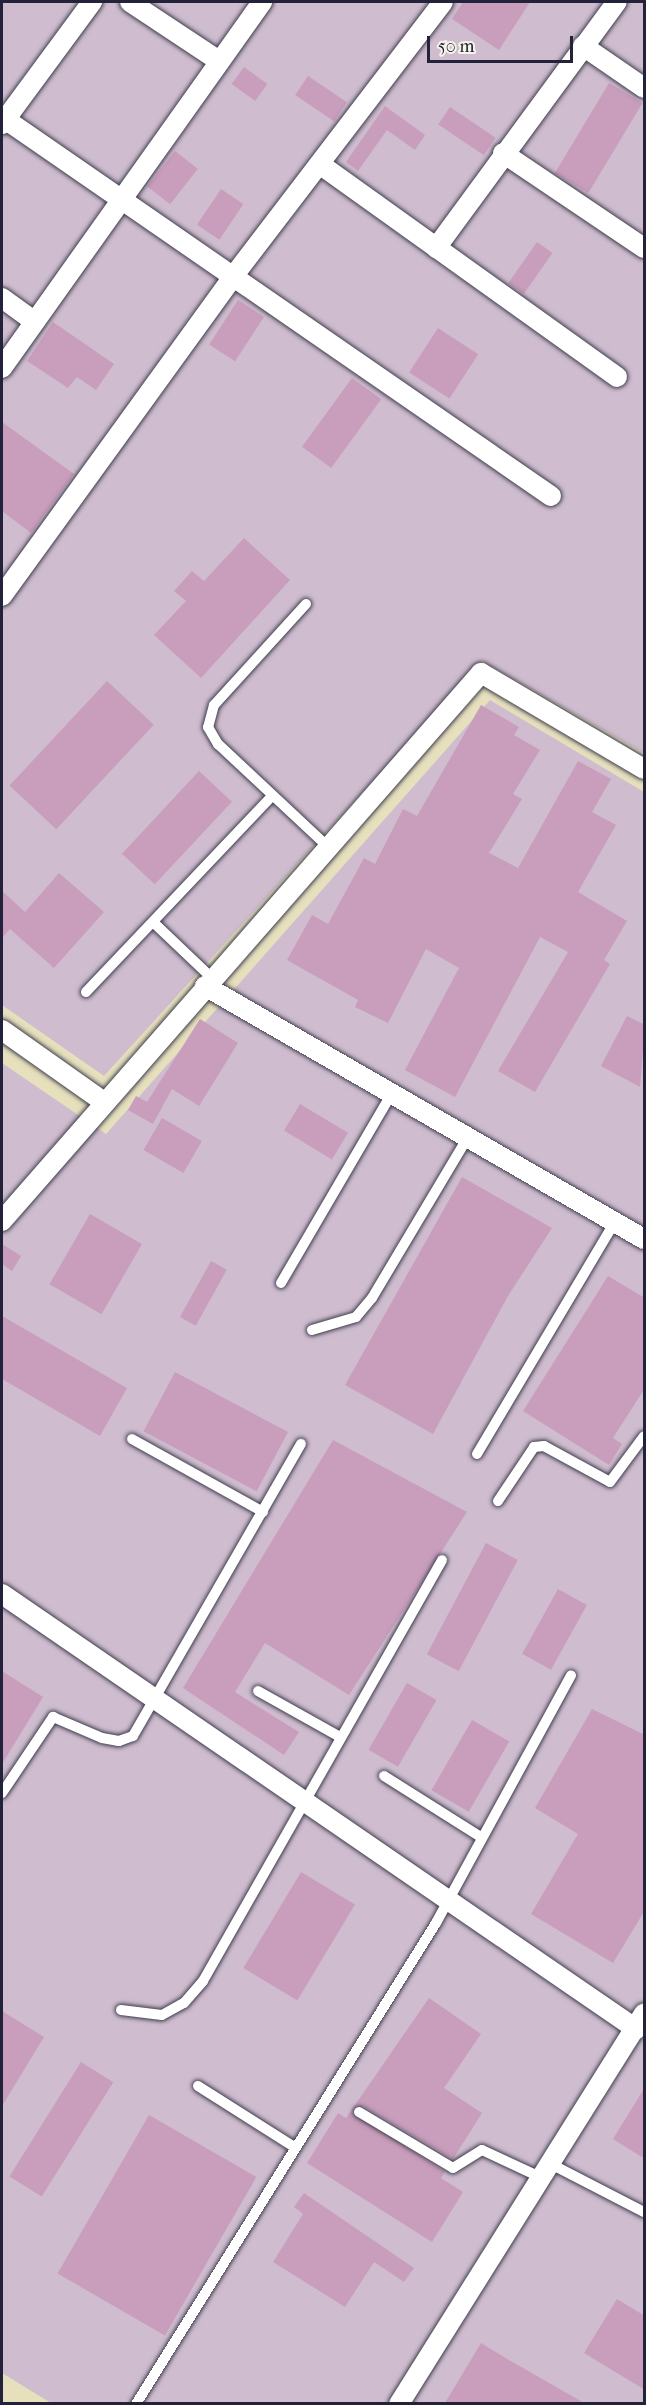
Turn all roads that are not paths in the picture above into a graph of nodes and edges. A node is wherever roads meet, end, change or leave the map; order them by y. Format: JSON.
{"nodes":[{"id":1,"x":92,"y":2,"type":"edge"},
{"id":2,"x":130,"y":2,"type":"edge"},
{"id":3,"x":262,"y":2,"type":"edge"},
{"id":4,"x":443,"y":2,"type":"edge"},
{"id":5,"x":617,"y":2,"type":"edge"},
{"id":6,"x":583,"y":46,"type":"junction"},
{"id":7,"x":219,"y":61,"type":"junction"},
{"id":8,"x":645,"y":88,"type":"edge"},
{"id":9,"x":3,"y":120,"type":"edge"},
{"id":10,"x":503,"y":153,"type":"junction"},
{"id":11,"x":321,"y":165,"type":"junction"},
{"id":12,"x":121,"y":198,"type":"junction"},
{"id":13,"x":435,"y":248,"type":"junction"},
{"id":14,"x":645,"y":248,"type":"edge"},
{"id":15,"x":235,"y":274,"type":"junction"},
{"id":16,"x":2,"y":298,"type":"edge"},
{"id":17,"x":34,"y":321,"type":"junction"},
{"id":18,"x":2,"y":368,"type":"edge"},
{"id":19,"x":617,"y":377,"type":"dead end"},
{"id":20,"x":551,"y":496,"type":"dead end"},
{"id":21,"x":2,"y":596,"type":"edge"},
{"id":22,"x":306,"y":604,"type":"dead end"},
{"id":23,"x":645,"y":769,"type":"edge"},
{"id":24,"x":272,"y":796,"type":"junction"},
{"id":25,"x":328,"y":847,"type":"junction"},
{"id":26,"x":153,"y":922,"type":"junction"},
{"id":27,"x":208,"y":982,"type":"junction"},
{"id":28,"x":86,"y":992,"type":"dead end"},
{"id":29,"x":2,"y":1030,"type":"edge"},
{"id":30,"x":392,"y":1093,"type":"junction"},
{"id":31,"x":104,"y":1102,"type":"junction"},
{"id":32,"x":468,"y":1137,"type":"junction"},
{"id":33,"x":2,"y":1221,"type":"edge"},
{"id":34,"x":615,"y":1221,"type":"junction"},
{"id":35,"x":645,"y":1239,"type":"edge"},
{"id":36,"x":281,"y":1283,"type":"dead end"},
{"id":37,"x":312,"y":1330,"type":"dead end"},
{"id":38,"x":645,"y":1436,"type":"edge"},
{"id":39,"x":132,"y":1439,"type":"dead end"},
{"id":40,"x":301,"y":1444,"type":"dead end"},
{"id":41,"x":477,"y":1454,"type":"dead end"},
{"id":42,"x":498,"y":1501,"type":"dead end"},
{"id":43,"x":262,"y":1512,"type":"junction"},
{"id":44,"x":442,"y":1560,"type":"dead end"},
{"id":45,"x":2,"y":1594,"type":"edge"},
{"id":46,"x":571,"y":1675,"type":"dead end"},
{"id":47,"x":258,"y":1691,"type":"dead end"},
{"id":48,"x":159,"y":1697,"type":"junction"},
{"id":49,"x":340,"y":1737,"type":"junction"},
{"id":50,"x":384,"y":1776,"type":"dead end"},
{"id":51,"x":2,"y":1793,"type":"edge"},
{"id":52,"x":306,"y":1802,"type":"junction"},
{"id":53,"x":481,"y":1837,"type":"junction"},
{"id":54,"x":448,"y":1898,"type":"junction"},
{"id":55,"x":121,"y":2010,"type":"dead end"},
{"id":56,"x":640,"y":2022,"type":"edge"},
{"id":57,"x":198,"y":2086,"type":"dead end"},
{"id":58,"x":359,"y":2112,"type":"dead end"},
{"id":59,"x":294,"y":2147,"type":"junction"},
{"id":60,"x":546,"y":2171,"type":"junction"},
{"id":61,"x":645,"y":2212,"type":"edge"},
{"id":62,"x":136,"y":2403,"type":"edge"},
{"id":63,"x":399,"y":2403,"type":"edge"}],
"edges":[{"from":1,"to":9,"type":"street"},
{"from":2,"to":7,"type":"street"},
{"from":3,"to":7,"type":"street"},
{"from":4,"to":11,"type":"street"},
{"from":5,"to":6,"type":"street"},
{"from":6,"to":8,"type":"street"},
{"from":6,"to":10,"type":"street"},
{"from":7,"to":12,"type":"street"},
{"from":9,"to":12,"type":"street"},
{"from":10,"to":13,"type":"street"},
{"from":10,"to":14,"type":"street"},
{"from":11,"to":13,"type":"street"},
{"from":11,"to":15,"type":"street"},
{"from":12,"to":15,"type":"street"},
{"from":12,"to":17,"type":"street"},
{"from":13,"to":19,"type":"street"},
{"from":15,"to":20,"type":"street"},
{"from":15,"to":21,"type":"street"},
{"from":16,"to":17,"type":"street"},
{"from":17,"to":18,"type":"street"},
{"from":22,"to":24,"type":"lane"},
{"from":23,"to":25,"type":"street"},
{"from":24,"to":25,"type":"lane"},
{"from":24,"to":26,"type":"lane"},
{"from":25,"to":27,"type":"street"},
{"from":26,"to":27,"type":"lane"},
{"from":26,"to":28,"type":"lane"},
{"from":27,"to":30,"type":"street"},
{"from":27,"to":31,"type":"street"},
{"from":29,"to":31,"type":"street"},
{"from":30,"to":32,"type":"street"},
{"from":30,"to":36,"type":"lane"},
{"from":31,"to":33,"type":"street"},
{"from":32,"to":34,"type":"street"},
{"from":32,"to":37,"type":"lane"},
{"from":34,"to":35,"type":"street"},
{"from":34,"to":41,"type":"lane"},
{"from":38,"to":42,"type":"lane"},
{"from":39,"to":43,"type":"lane"},
{"from":40,"to":43,"type":"lane"},
{"from":43,"to":48,"type":"lane"},
{"from":44,"to":49,"type":"lane"},
{"from":45,"to":48,"type":"street"},
{"from":46,"to":53,"type":"lane"},
{"from":47,"to":49,"type":"lane"},
{"from":48,"to":51,"type":"lane"},
{"from":48,"to":52,"type":"street"},
{"from":49,"to":52,"type":"lane"},
{"from":50,"to":53,"type":"lane"},
{"from":52,"to":54,"type":"street"},
{"from":52,"to":55,"type":"lane"},
{"from":53,"to":54,"type":"lane"},
{"from":54,"to":56,"type":"street"},
{"from":54,"to":59,"type":"lane"},
{"from":56,"to":60,"type":"street"},
{"from":57,"to":59,"type":"lane"},
{"from":58,"to":60,"type":"lane"},
{"from":59,"to":62,"type":"lane"},
{"from":60,"to":61,"type":"lane"},
{"from":60,"to":63,"type":"street"}]}
